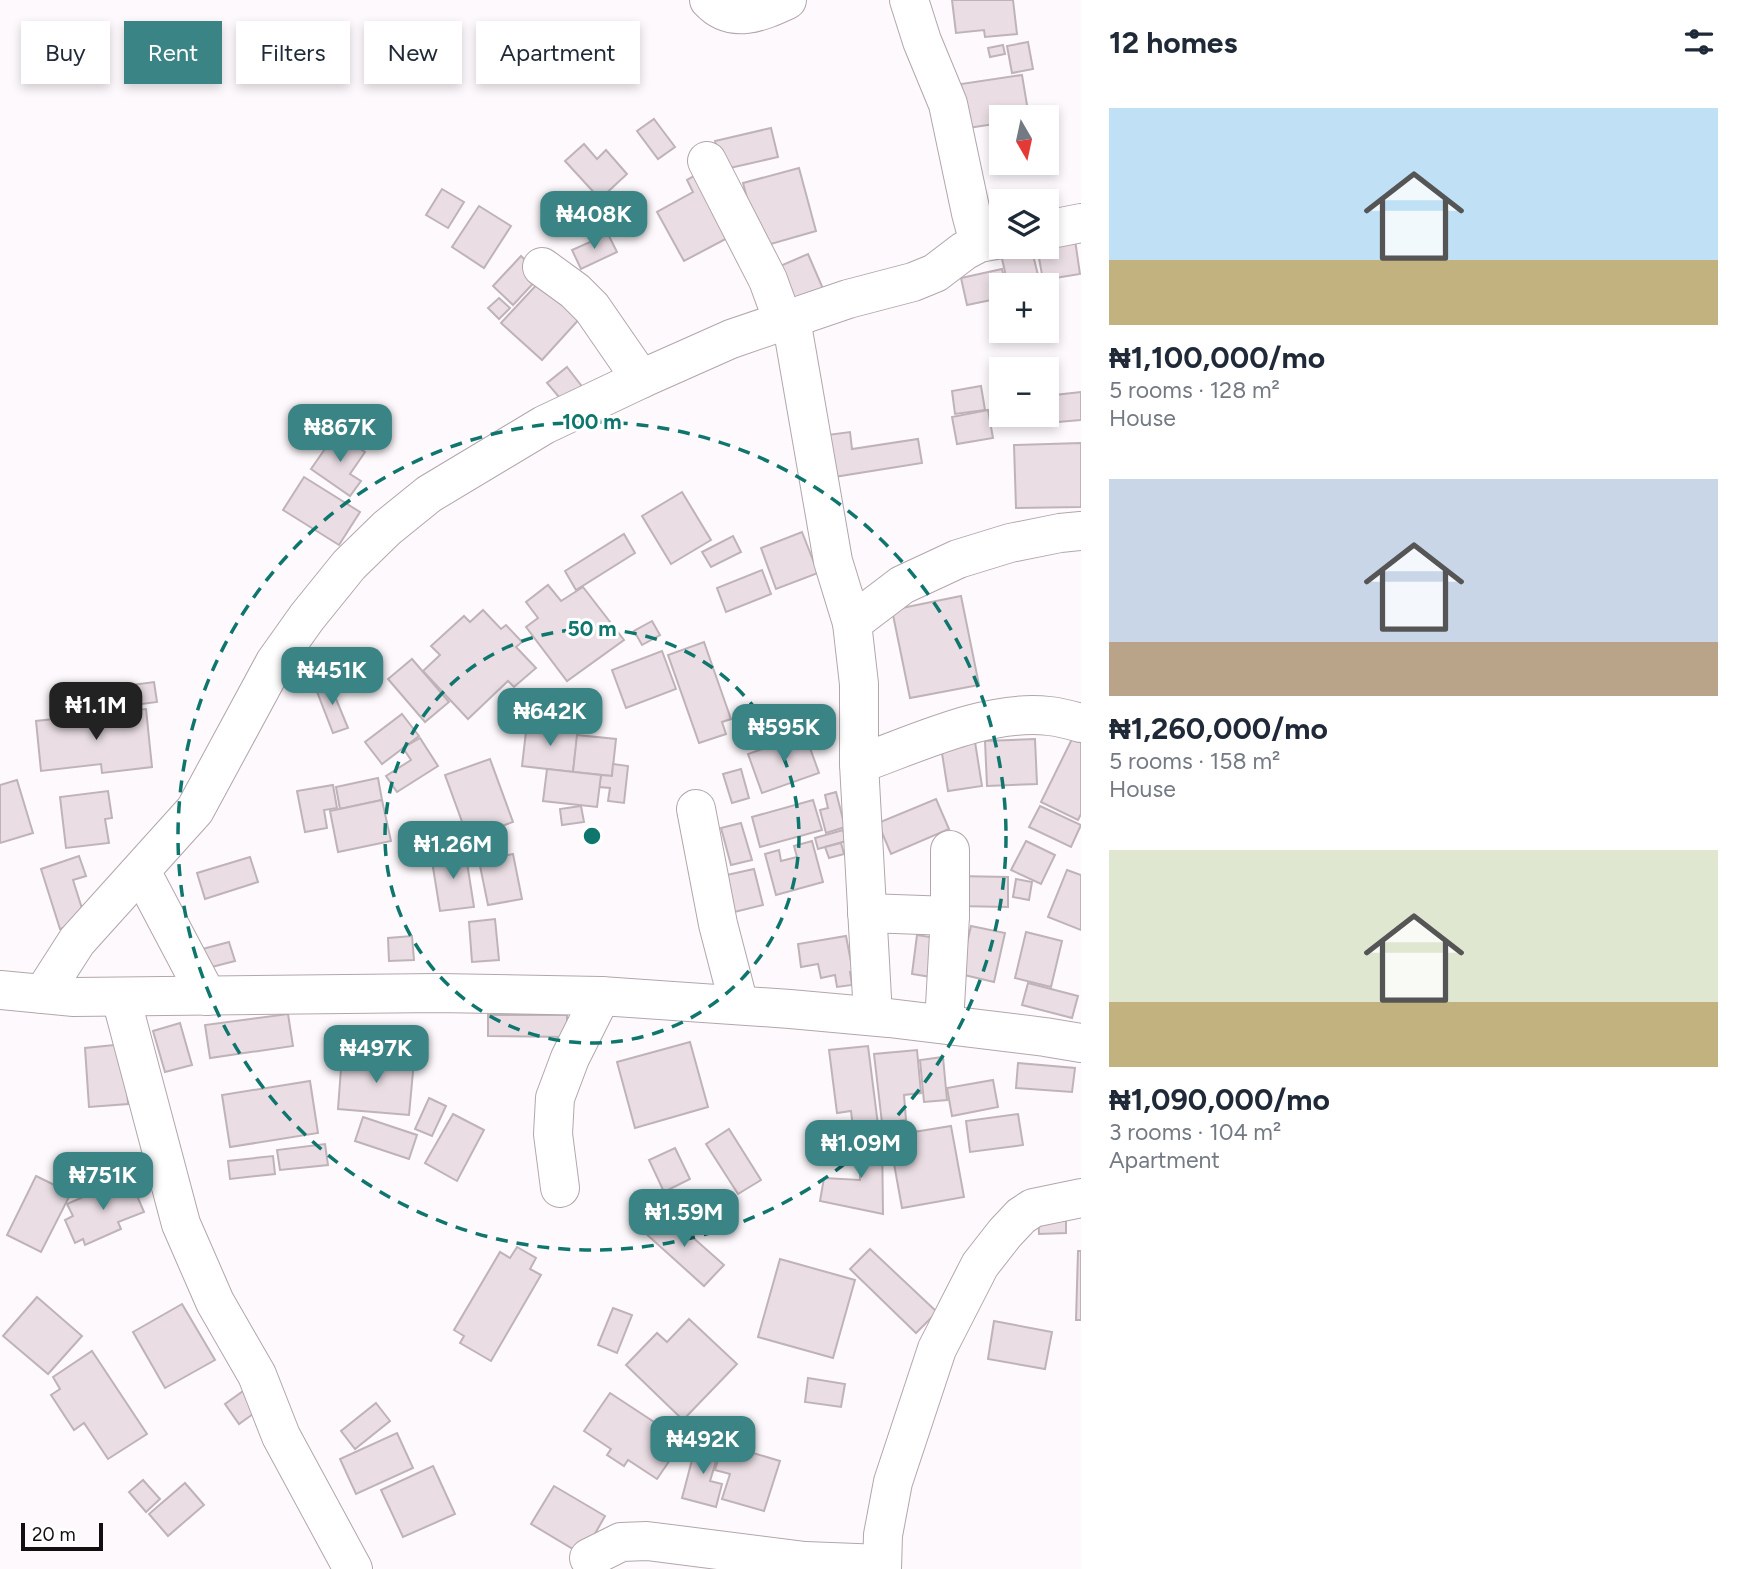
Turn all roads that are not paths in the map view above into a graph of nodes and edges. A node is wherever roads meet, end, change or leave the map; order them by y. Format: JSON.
{"nodes":[{"id":1,"x":709,"y":0,"type":"edge"},
{"id":2,"x":787,"y":0,"type":"edge"},
{"id":3,"x":909,"y":0,"type":"edge"},
{"id":4,"x":707,"y":161,"type":"dead end"},
{"id":5,"x":1081,"y":223,"type":"edge"},
{"id":6,"x":1059,"y":227,"type":"edge"},
{"id":7,"x":989,"y":240,"type":"edge"},
{"id":8,"x":989,"y":241,"type":"edge"},
{"id":9,"x":542,"y":267,"type":"dead end"},
{"id":10,"x":787,"y":320,"type":"junction"},
{"id":11,"x":641,"y":379,"type":"junction"},
{"id":12,"x":1081,"y":531,"type":"edge"},
{"id":13,"x":852,"y":623,"type":"junction"},
{"id":14,"x":1081,"y":723,"type":"edge"},
{"id":15,"x":859,"y":764,"type":"junction"},
{"id":16,"x":696,"y":809,"type":"dead end"},
{"id":17,"x":950,"y":850,"type":"dead end"},
{"id":18,"x":141,"y":871,"type":"junction"},
{"id":19,"x":867,"y":913,"type":"junction"},
{"id":20,"x":950,"y":916,"type":"junction"},
{"id":21,"x":0,"y":990,"type":"edge"},
{"id":22,"x":43,"y":994,"type":"junction"},
{"id":23,"x":207,"y":996,"type":"junction"},
{"id":24,"x":601,"y":996,"type":"junction"},
{"id":25,"x":121,"y":998,"type":"junction"},
{"id":26,"x":739,"y":1005,"type":"junction"},
{"id":27,"x":873,"y":1016,"type":"junction"},
{"id":28,"x":944,"y":1024,"type":"junction"},
{"id":29,"x":1081,"y":1043,"type":"edge"},
{"id":30,"x":560,"y":1188,"type":"dead end"},
{"id":31,"x":1081,"y":1198,"type":"edge"},
{"id":32,"x":589,"y":1558,"type":"dead end"},
{"id":33,"x":882,"y":1566,"type":"edge"},
{"id":34,"x":353,"y":1569,"type":"edge"}],
"edges":[{"from":1,"to":2,"type":"street"},
{"from":3,"to":7,"type":"street"},
{"from":4,"to":10,"type":"street"},
{"from":5,"to":6,"type":"street"},
{"from":8,"to":10,"type":"street"},
{"from":9,"to":11,"type":"street"},
{"from":10,"to":11,"type":"street"},
{"from":10,"to":13,"type":"street"},
{"from":11,"to":18,"type":"street"},
{"from":12,"to":13,"type":"street"},
{"from":13,"to":15,"type":"street"},
{"from":14,"to":15,"type":"street"},
{"from":15,"to":19,"type":"street"},
{"from":16,"to":26,"type":"street"},
{"from":17,"to":20,"type":"street"},
{"from":18,"to":22,"type":"street"},
{"from":18,"to":23,"type":"street"},
{"from":19,"to":20,"type":"street"},
{"from":19,"to":27,"type":"street"},
{"from":20,"to":28,"type":"street"},
{"from":21,"to":22,"type":"street"},
{"from":22,"to":25,"type":"street"},
{"from":23,"to":24,"type":"street"},
{"from":23,"to":25,"type":"street"},
{"from":24,"to":26,"type":"street"},
{"from":24,"to":30,"type":"street"},
{"from":25,"to":34,"type":"street"},
{"from":26,"to":27,"type":"street"},
{"from":27,"to":28,"type":"street"},
{"from":28,"to":29,"type":"street"},
{"from":31,"to":33,"type":"street"},
{"from":32,"to":33,"type":"street"}]}
